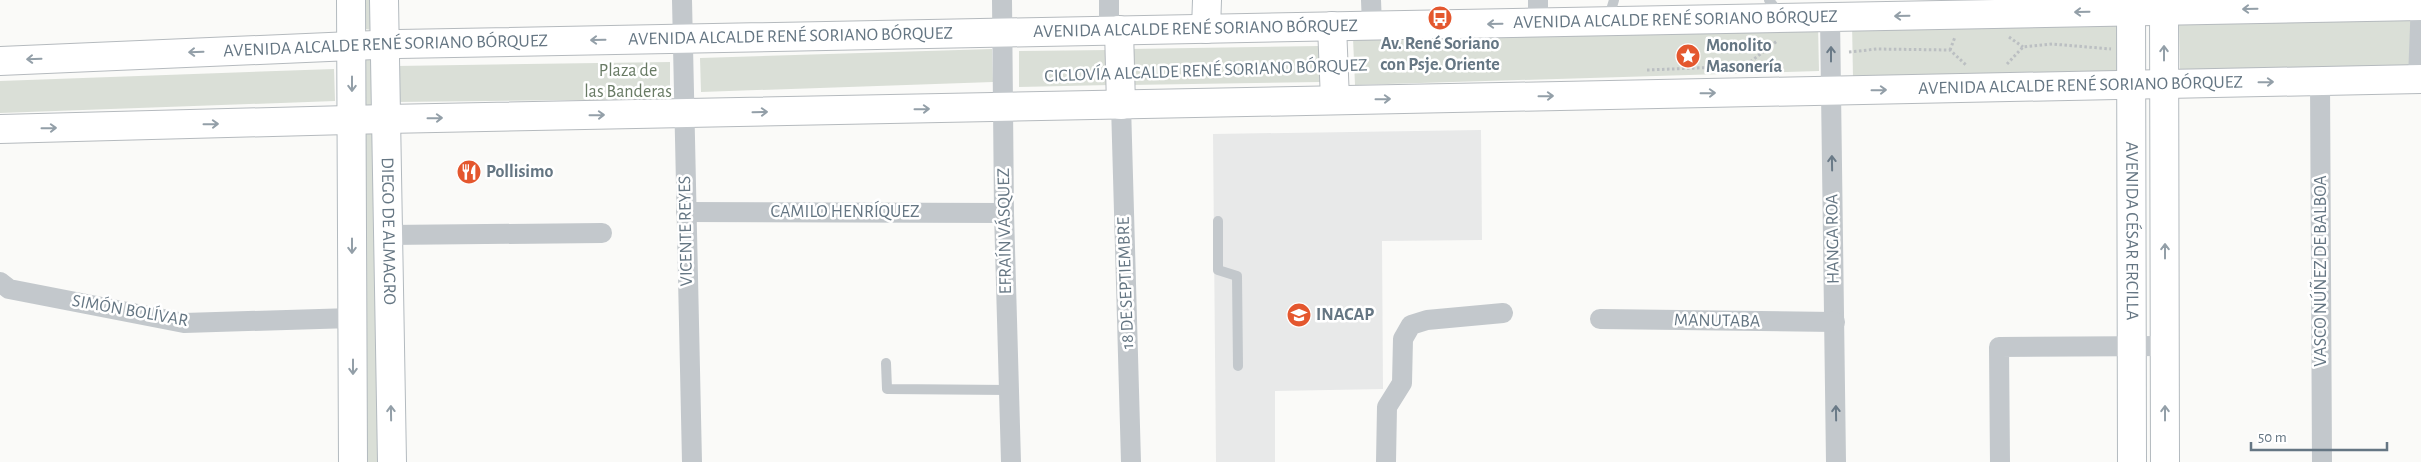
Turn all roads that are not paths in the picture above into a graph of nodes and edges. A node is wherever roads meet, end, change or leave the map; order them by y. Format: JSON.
{"nodes":[{"id":1,"x":351,"y":0,"type":"edge"},
{"id":2,"x":384,"y":0,"type":"edge"},
{"id":3,"x":682,"y":0,"type":"edge"},
{"id":4,"x":1002,"y":0,"type":"edge"},
{"id":5,"x":1109,"y":0,"type":"edge"},
{"id":6,"x":1207,"y":0,"type":"edge"},
{"id":7,"x":2420,"y":0,"type":"edge"},
{"id":8,"x":2164,"y":5,"type":"edge"},
{"id":9,"x":2119,"y":6,"type":"edge"},
{"id":10,"x":2421,"y":6,"type":"edge"},
{"id":11,"x":1611,"y":10,"type":"edge"},
{"id":12,"x":1538,"y":11,"type":"edge"},
{"id":13,"x":1371,"y":13,"type":"edge"},
{"id":14,"x":1797,"y":15,"type":"edge"},
{"id":15,"x":1332,"y":26,"type":"junction"},
{"id":16,"x":1206,"y":29,"type":"junction"},
{"id":17,"x":1114,"y":30,"type":"junction"},
{"id":18,"x":1002,"y":32,"type":"junction"},
{"id":19,"x":682,"y":39,"type":"junction"},
{"id":20,"x":385,"y":44,"type":"junction"},
{"id":21,"x":352,"y":46,"type":"junction"},
{"id":22,"x":0,"y":60,"type":"edge"},
{"id":23,"x":2419,"y":79,"type":"edge"},
{"id":24,"x":2320,"y":81,"type":"junction"},
{"id":25,"x":2131,"y":84,"type":"junction"},
{"id":26,"x":2164,"y":84,"type":"junction"},
{"id":27,"x":1831,"y":90,"type":"junction"},
{"id":28,"x":1335,"y":100,"type":"junction"},
{"id":29,"x":1121,"y":105,"type":"junction"},
{"id":30,"x":1003,"y":107,"type":"junction"},
{"id":31,"x":683,"y":113,"type":"junction"},
{"id":32,"x":386,"y":119,"type":"junction"},
{"id":33,"x":352,"y":120,"type":"junction"},
{"id":34,"x":0,"y":129,"type":"edge"},
{"id":35,"x":686,"y":212,"type":"junction"},
{"id":36,"x":1004,"y":213,"type":"junction"},
{"id":37,"x":1218,"y":221,"type":"dead end"},
{"id":38,"x":602,"y":233,"type":"dead end"},
{"id":39,"x":388,"y":235,"type":"junction"},
{"id":40,"x":0,"y":282,"type":"edge"},
{"id":41,"x":1503,"y":313,"type":"dead end"},
{"id":42,"x":390,"y":317,"type":"junction"},
{"id":43,"x":352,"y":318,"type":"junction"},
{"id":44,"x":1600,"y":320,"type":"dead end"},
{"id":45,"x":1835,"y":322,"type":"junction"},
{"id":46,"x":2165,"y":346,"type":"junction"},
{"id":47,"x":2133,"y":347,"type":"junction"},
{"id":48,"x":886,"y":363,"type":"dead end"},
{"id":49,"x":1238,"y":366,"type":"dead end"},
{"id":50,"x":1009,"y":390,"type":"junction"},
{"id":51,"x":353,"y":462,"type":"edge"},
{"id":52,"x":392,"y":462,"type":"edge"},
{"id":53,"x":692,"y":462,"type":"edge"},
{"id":54,"x":1011,"y":462,"type":"edge"},
{"id":55,"x":1131,"y":462,"type":"edge"},
{"id":56,"x":1386,"y":462,"type":"edge"},
{"id":57,"x":1836,"y":462,"type":"edge"},
{"id":58,"x":2000,"y":462,"type":"edge"},
{"id":59,"x":2132,"y":462,"type":"edge"},
{"id":60,"x":2165,"y":462,"type":"edge"},
{"id":61,"x":2322,"y":462,"type":"edge"}],
"edges":[{"from":1,"to":21,"type":"main road","name":"DIEGO DE ALMAGRO"},
{"from":2,"to":20,"type":"main road","name":"DIEGO DE ALMAGRO"},
{"from":3,"to":19,"type":"street","name":"VICENTE REYES"},
{"from":4,"to":18,"type":"street","name":"EFRAÍN VÁSQUEZ"},
{"from":5,"to":17,"type":"street"},
{"from":6,"to":16,"type":"main road"},
{"from":7,"to":10,"type":"street"},
{"from":8,"to":9,"type":"main road","name":"AVENIDA ALCALDE RENÉ SORIANO BÓRQUEZ"},
{"from":10,"to":8,"type":"main road","name":"AVENIDA ALCALDE RENÉ SORIANO BÓRQUEZ","one_way":true},
{"from":26,"to":8,"type":"main road","name":"AVENIDA CÉSAR ERCILLA","one_way":true},
{"from":9,"to":14,"type":"main road","name":"AVENIDA ALCALDE RENÉ SORIANO BÓRQUEZ","one_way":true},
{"from":9,"to":25,"type":"main road","name":"AVENIDA CÉSAR ERCILLA"},
{"from":10,"to":23,"type":"street"},
{"from":11,"to":12,"type":"main road","name":"AVENIDA ALCALDE RENÉ SORIANO BÓRQUEZ"},
{"from":11,"to":14,"type":"main road","name":"AVENIDA ALCALDE RENÉ SORIANO BÓRQUEZ"},
{"from":12,"to":13,"type":"main road","name":"AVENIDA ALCALDE RENÉ SORIANO BÓRQUEZ","one_way":true},
{"from":13,"to":15,"type":"main road","name":"AVENIDA ALCALDE RENÉ SORIANO BÓRQUEZ"},
{"from":27,"to":14,"type":"street","name":"HANGA ROA","one_way":true},
{"from":15,"to":16,"type":"main road","name":"AVENIDA ALCALDE RENÉ SORIANO BÓRQUEZ"},
{"from":15,"to":28,"type":"main road"},
{"from":16,"to":17,"type":"main road","name":"AVENIDA ALCALDE RENÉ SORIANO BÓRQUEZ"},
{"from":17,"to":18,"type":"main road","name":"AVENIDA ALCALDE RENÉ SORIANO BÓRQUEZ"},
{"from":17,"to":29,"type":"main road"},
{"from":18,"to":19,"type":"main road","name":"AVENIDA ALCALDE RENÉ SORIANO BÓRQUEZ"},
{"from":18,"to":30,"type":"street","name":"EFRAÍN VÁSQUEZ"},
{"from":19,"to":20,"type":"main road","name":"AVENIDA ALCALDE RENÉ SORIANO BÓRQUEZ","one_way":true},
{"from":19,"to":31,"type":"street","name":"VICENTE REYES"},
{"from":20,"to":21,"type":"main road","name":"AVENIDA ALCALDE RENÉ SORIANO BÓRQUEZ"},
{"from":20,"to":32,"type":"main road","name":"DIEGO DE ALMAGRO"},
{"from":21,"to":22,"type":"main road","name":"AVENIDA ALCALDE RENÉ SORIANO BÓRQUEZ","one_way":true},
{"from":21,"to":33,"type":"main road","name":"DIEGO DE ALMAGRO","one_way":true},
{"from":23,"to":24,"type":"main road","name":"AVENIDA ALCALDE RENÉ SORIANO BÓRQUEZ"},
{"from":26,"to":24,"type":"main road","name":"AVENIDA ALCALDE RENÉ SORIANO BÓRQUEZ","one_way":true},
{"from":24,"to":61,"type":"street","name":"VASCO NÚÑEZ DE BALBOA"},
{"from":25,"to":26,"type":"main road","name":"AVENIDA ALCALDE RENÉ SORIANO BÓRQUEZ"},
{"from":27,"to":25,"type":"main road","name":"AVENIDA ALCALDE RENÉ SORIANO BÓRQUEZ","one_way":true},
{"from":25,"to":47,"type":"main road","name":"AVENIDA CÉSAR ERCILLA"},
{"from":46,"to":26,"type":"main road","name":"AVENIDA CÉSAR ERCILLA","one_way":true},
{"from":28,"to":27,"type":"main road","name":"AVENIDA ALCALDE RENÉ SORIANO BÓRQUEZ","one_way":true},
{"from":45,"to":27,"type":"street","name":"HANGA ROA","one_way":true},
{"from":28,"to":29,"type":"main road","name":"AVENIDA ALCALDE RENÉ SORIANO BÓRQUEZ"},
{"from":29,"to":30,"type":"main road","name":"AVENIDA ALCALDE RENÉ SORIANO BÓRQUEZ"},
{"from":29,"to":55,"type":"street","name":"18 DE SEPTIEMBRE"},
{"from":31,"to":30,"type":"main road","name":"AVENIDA ALCALDE RENÉ SORIANO BÓRQUEZ","one_way":true},
{"from":30,"to":36,"type":"street","name":"EFRAÍN VÁSQUEZ"},
{"from":32,"to":31,"type":"main road","name":"AVENIDA ALCALDE RENÉ SORIANO BÓRQUEZ","one_way":true},
{"from":31,"to":35,"type":"street","name":"VICENTE REYES"},
{"from":32,"to":33,"type":"main road","name":"AVENIDA ALCALDE RENÉ SORIANO BÓRQUEZ"},
{"from":32,"to":39,"type":"main road","name":"DIEGO DE ALMAGRO"},
{"from":34,"to":33,"type":"main road","name":"AVENIDA ALCALDE RENÉ SORIANO BÓRQUEZ","one_way":true},
{"from":33,"to":43,"type":"main road","name":"DIEGO DE ALMAGRO","one_way":true},
{"from":35,"to":36,"type":"street","name":"CAMILO HENRÍQUEZ"},
{"from":35,"to":53,"type":"street","name":"VICENTE REYES"},
{"from":36,"to":50,"type":"street","name":"EFRAÍN VÁSQUEZ"},
{"from":37,"to":49,"type":"lane"},
{"from":38,"to":39,"type":"street"},
{"from":39,"to":42,"type":"main road","name":"DIEGO DE ALMAGRO"},
{"from":40,"to":43,"type":"street","name":"SIMÓN BOLÍVAR"},
{"from":41,"to":56,"type":"street"},
{"from":42,"to":43,"type":"main road"},
{"from":52,"to":42,"type":"main road","name":"DIEGO DE ALMAGRO","one_way":true},
{"from":43,"to":51,"type":"main road","name":"DIEGO DE ALMAGRO","one_way":true},
{"from":44,"to":45,"type":"street","name":"MANUTABA"},
{"from":57,"to":45,"type":"street","name":"HANGA ROA","one_way":true},
{"from":46,"to":47,"type":"street"},
{"from":60,"to":46,"type":"main road","name":"AVENIDA CÉSAR ERCILLA","one_way":true},
{"from":47,"to":58,"type":"street"},
{"from":47,"to":59,"type":"main road","name":"AVENIDA CÉSAR ERCILLA"},
{"from":48,"to":50,"type":"lane"},
{"from":50,"to":54,"type":"street","name":"EFRAÍN VÁSQUEZ"}]}
